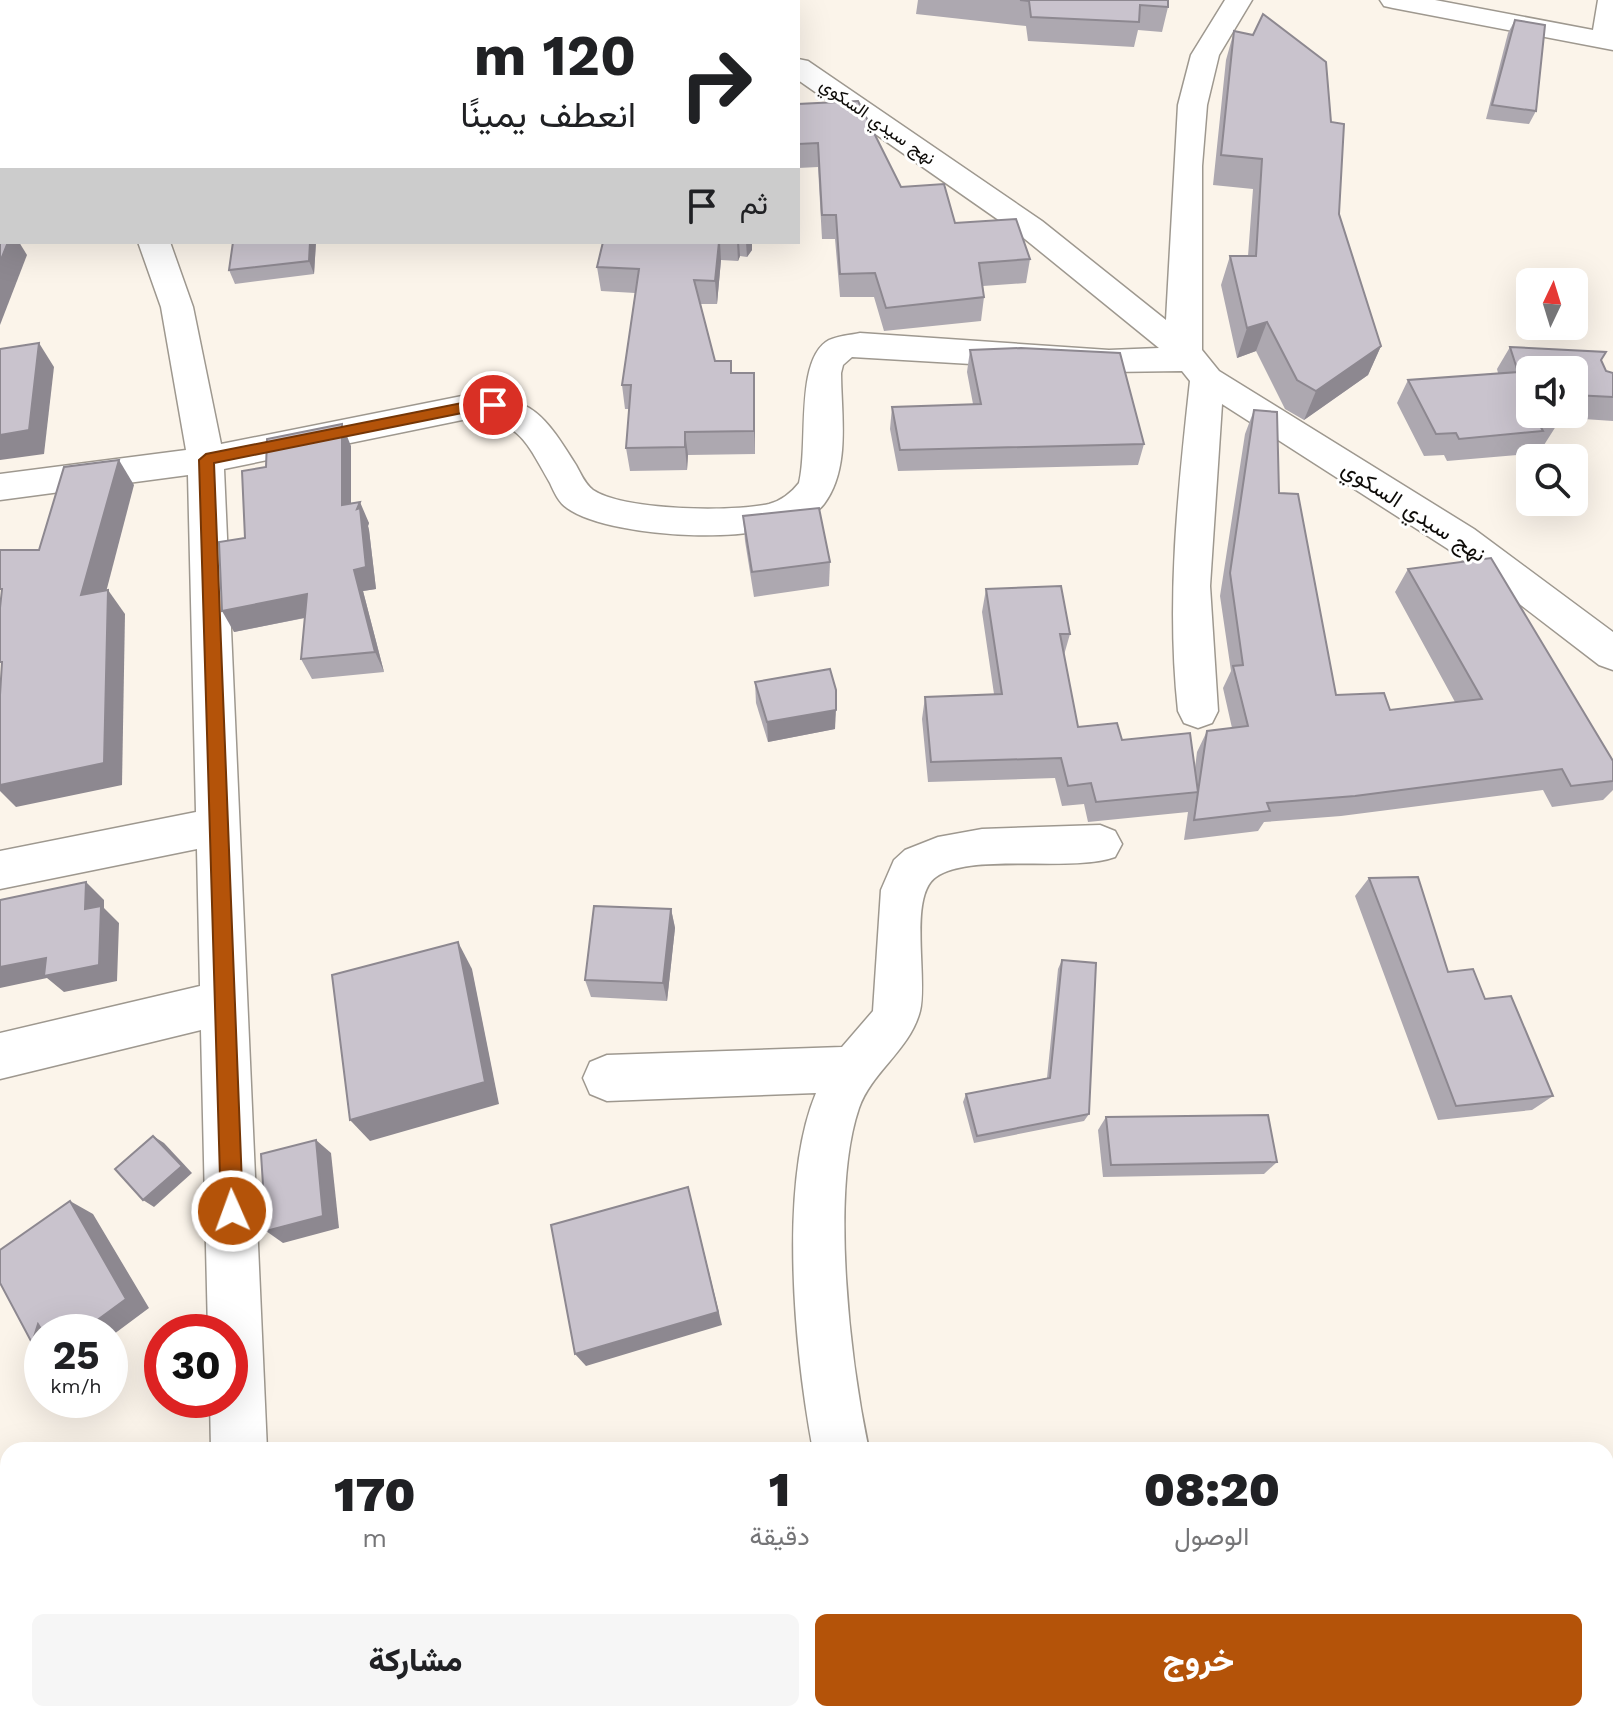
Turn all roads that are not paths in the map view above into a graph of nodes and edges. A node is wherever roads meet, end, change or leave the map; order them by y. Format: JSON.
{"nodes":[{"id":1,"x":1239,"y":0,"type":"edge"},
{"id":2,"x":1393,"y":0,"type":"edge"},
{"id":3,"x":1611,"y":0,"type":"edge"},
{"id":4,"x":1609,"y":40,"type":"edge"},
{"id":5,"x":800,"y":68,"type":"edge"},
{"id":6,"x":155,"y":244,"type":"edge"},
{"id":7,"x":1194,"y":363,"type":"junction"},
{"id":8,"x":206,"y":460,"type":"junction"},
{"id":9,"x":0,"y":487,"type":"edge"},
{"id":10,"x":1613,"y":654,"type":"edge"},
{"id":11,"x":1198,"y":711,"type":"dead end"},
{"id":12,"x":219,"y":826,"type":"junction"},
{"id":13,"x":1100,"y":844,"type":"dead end"},
{"id":14,"x":0,"y":870,"type":"edge"},
{"id":15,"x":226,"y":1002,"type":"junction"},
{"id":16,"x":0,"y":1056,"type":"edge"},
{"id":17,"x":854,"y":1069,"type":"junction"},
{"id":18,"x":607,"y":1078,"type":"dead end"},
{"id":19,"x":239,"y":1442,"type":"edge"},
{"id":20,"x":840,"y":1442,"type":"edge"}],
"edges":[{"from":1,"to":7,"type":"street"},
{"from":2,"to":4,"type":"street"},
{"from":3,"to":4,"type":"street"},
{"from":5,"to":7,"type":"street","name":"نهج سيدي السكوي"},
{"from":6,"to":8,"type":"street"},
{"from":7,"to":8,"type":"street"},
{"from":7,"to":10,"type":"street","name":"نهج سيدي السكوي"},
{"from":7,"to":11,"type":"street"},
{"from":8,"to":9,"type":"street"},
{"from":8,"to":12,"type":"street"},
{"from":12,"to":14,"type":"street"},
{"from":12,"to":15,"type":"street"},
{"from":13,"to":17,"type":"street"},
{"from":15,"to":16,"type":"street"},
{"from":15,"to":19,"type":"street"},
{"from":17,"to":18,"type":"street"},
{"from":17,"to":20,"type":"street"}]}
